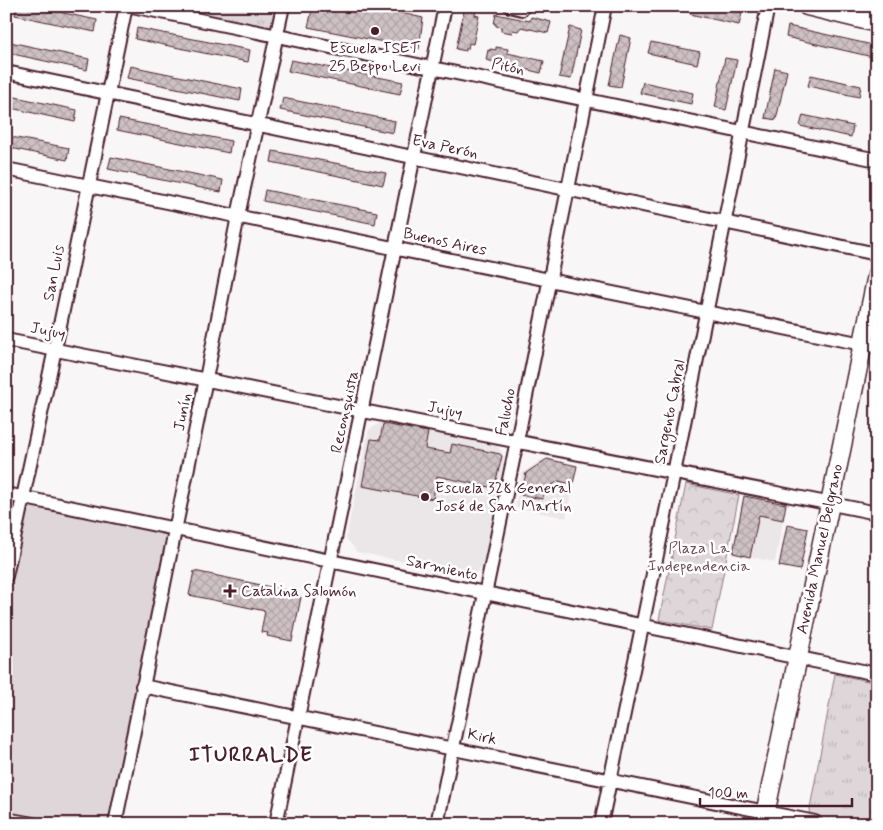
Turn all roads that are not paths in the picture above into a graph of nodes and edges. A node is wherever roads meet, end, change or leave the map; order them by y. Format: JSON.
{"nodes":[{"id":1,"x":126,"y":6,"type":"edge"},
{"id":2,"x":132,"y":6,"type":"edge"},
{"id":3,"x":283,"y":6,"type":"edge"},
{"id":4,"x":445,"y":6,"type":"edge"},
{"id":5,"x":605,"y":6,"type":"edge"},
{"id":6,"x":768,"y":6,"type":"edge"},
{"id":7,"x":807,"y":6,"type":"edge"},
{"id":8,"x":871,"y":6,"type":"edge"},
{"id":9,"x":877,"y":8,"type":"edge"},
{"id":10,"x":877,"y":23,"type":"edge"},
{"id":11,"x":276,"y":36,"type":"junction"},
{"id":12,"x":432,"y":68,"type":"junction"},
{"id":13,"x":6,"y":72,"type":"edge"},
{"id":14,"x":108,"y":93,"type":"junction"},
{"id":15,"x":586,"y":99,"type":"junction"},
{"id":16,"x":257,"y":125,"type":"junction"},
{"id":17,"x":742,"y":132,"type":"junction"},
{"id":18,"x":414,"y":157,"type":"junction"},
{"id":19,"x":877,"y":160,"type":"edge"},
{"id":20,"x":6,"y":169,"type":"edge"},
{"id":21,"x":88,"y":186,"type":"junction"},
{"id":22,"x":567,"y":189,"type":"junction"},
{"id":23,"x":238,"y":216,"type":"junction"},
{"id":24,"x":724,"y":222,"type":"junction"},
{"id":25,"x":395,"y":248,"type":"junction"},
{"id":26,"x":877,"y":254,"type":"edge"},
{"id":27,"x":877,"y":274,"type":"edge"},
{"id":28,"x":548,"y":280,"type":"junction"},
{"id":29,"x":706,"y":312,"type":"junction"},
{"id":30,"x":6,"y":340,"type":"edge"},
{"id":31,"x":870,"y":345,"type":"edge"},
{"id":32,"x":55,"y":349,"type":"junction"},
{"id":33,"x":206,"y":379,"type":"junction"},
{"id":34,"x":362,"y":410,"type":"junction"},
{"id":35,"x":517,"y":441,"type":"junction"},
{"id":36,"x":674,"y":473,"type":"junction"},
{"id":37,"x":6,"y":494,"type":"edge"},
{"id":38,"x":23,"y":498,"type":"junction"},
{"id":39,"x":830,"y":504,"type":"junction"},
{"id":40,"x":877,"y":513,"type":"edge"},
{"id":41,"x":174,"y":529,"type":"junction"},
{"id":42,"x":330,"y":561,"type":"junction"},
{"id":43,"x":6,"y":576,"type":"edge"},
{"id":44,"x":484,"y":593,"type":"junction"},
{"id":45,"x":642,"y":626,"type":"junction"},
{"id":46,"x":797,"y":658,"type":"junction"},
{"id":47,"x":872,"y":673,"type":"dead end"},
{"id":48,"x":142,"y":686,"type":"junction"},
{"id":49,"x":298,"y":717,"type":"junction"},
{"id":50,"x":452,"y":748,"type":"junction"},
{"id":51,"x":610,"y":780,"type":"junction"},
{"id":52,"x":764,"y":818,"type":"edge"},
{"id":53,"x":6,"y":819,"type":"edge"},
{"id":54,"x":815,"y":822,"type":"dead end"},
{"id":55,"x":33,"y":824,"type":"edge"},
{"id":56,"x":115,"y":824,"type":"edge"},
{"id":57,"x":276,"y":824,"type":"edge"},
{"id":58,"x":436,"y":824,"type":"edge"},
{"id":59,"x":601,"y":824,"type":"edge"}],
"edges":[{"from":1,"to":14,"type":"street","name":"San Luis"},
{"from":2,"to":11,"type":"street","name":"Pitón"},
{"from":3,"to":11,"type":"street","name":"Junín"},
{"from":4,"to":12,"type":"street","name":"Reconquista"},
{"from":5,"to":15,"type":"street","name":"Falucho"},
{"from":6,"to":17,"type":"street","name":"Sargento Cabral"},
{"from":7,"to":10,"type":"main road"},
{"from":8,"to":9,"type":"main road"},
{"from":11,"to":12,"type":"street","name":"Pitón"},
{"from":11,"to":16,"type":"street","name":"Junín"},
{"from":12,"to":15,"type":"street","name":"Pitón"},
{"from":12,"to":18,"type":"street","name":"Reconquista"},
{"from":13,"to":14,"type":"street","name":"Eva Perón"},
{"from":14,"to":16,"type":"street","name":"Eva Perón"},
{"from":14,"to":21,"type":"street","name":"San Luis"},
{"from":15,"to":17,"type":"street","name":"Pitón"},
{"from":15,"to":22,"type":"street","name":"Falucho"},
{"from":16,"to":18,"type":"street","name":"Eva Perón"},
{"from":16,"to":23,"type":"street","name":"Junín"},
{"from":17,"to":19,"type":"street","name":"Pitón"},
{"from":17,"to":24,"type":"street","name":"Sargento Cabral"},
{"from":18,"to":22,"type":"street","name":"Eva Perón"},
{"from":18,"to":25,"type":"street","name":"Reconquista"},
{"from":20,"to":21,"type":"street","name":"Buenos Aires"},
{"from":21,"to":23,"type":"street","name":"Buenos Aires"},
{"from":21,"to":32,"type":"street","name":"San Luis"},
{"from":22,"to":24,"type":"street","name":"Eva Perón"},
{"from":22,"to":28,"type":"street","name":"Falucho"},
{"from":23,"to":25,"type":"street","name":"Buenos Aires"},
{"from":23,"to":33,"type":"street","name":"Junín"},
{"from":24,"to":26,"type":"street","name":"Eva Perón"},
{"from":24,"to":29,"type":"street","name":"Sargento Cabral"},
{"from":25,"to":28,"type":"street","name":"Buenos Aires"},
{"from":25,"to":34,"type":"street","name":"Reconquista"},
{"from":27,"to":31,"type":"main road","name":"Avenida Manuel Belgrano"},
{"from":28,"to":29,"type":"street","name":"Buenos Aires"},
{"from":28,"to":35,"type":"street","name":"Falucho"},
{"from":29,"to":31,"type":"street","name":"Buenos Aires"},
{"from":29,"to":36,"type":"street","name":"Sargento Cabral"},
{"from":30,"to":32,"type":"street","name":"Jujuy"},
{"from":31,"to":39,"type":"main road","name":"Avenida Manuel Belgrano"},
{"from":32,"to":33,"type":"street","name":"Jujuy"},
{"from":32,"to":38,"type":"street","name":"San Luis"},
{"from":33,"to":34,"type":"street","name":"Jujuy"},
{"from":33,"to":41,"type":"street","name":"Junín"},
{"from":34,"to":35,"type":"street","name":"Jujuy"},
{"from":34,"to":42,"type":"street","name":"Reconquista"},
{"from":35,"to":36,"type":"street","name":"Jujuy"},
{"from":35,"to":44,"type":"street","name":"Falucho"},
{"from":36,"to":39,"type":"street","name":"Jujuy"},
{"from":36,"to":45,"type":"street","name":"Sargento Cabral"},
{"from":37,"to":38,"type":"street","name":"Sarmiento"},
{"from":38,"to":41,"type":"street","name":"Sarmiento"},
{"from":38,"to":43,"type":"street","name":"San Luis"},
{"from":39,"to":40,"type":"street","name":"Jujuy"},
{"from":39,"to":46,"type":"main road","name":"Avenida Manuel Belgrano"},
{"from":41,"to":42,"type":"street","name":"Sarmiento"},
{"from":41,"to":48,"type":"street","name":"Junín"},
{"from":42,"to":44,"type":"street","name":"Sarmiento"},
{"from":42,"to":49,"type":"street","name":"Reconquista"},
{"from":44,"to":45,"type":"street","name":"Sarmiento"},
{"from":44,"to":50,"type":"street","name":"Falucho"},
{"from":45,"to":46,"type":"street","name":"Sarmiento"},
{"from":45,"to":51,"type":"street","name":"Sargento Cabral"},
{"from":46,"to":47,"type":"street","name":"Sarmiento"},
{"from":46,"to":52,"type":"main road","name":"Avenida Manuel Belgrano"},
{"from":48,"to":49,"type":"street","name":"Kirk"},
{"from":48,"to":56,"type":"street","name":"Junín"},
{"from":49,"to":50,"type":"street","name":"Kirk"},
{"from":49,"to":57,"type":"street","name":"Reconquista"},
{"from":50,"to":51,"type":"street","name":"Kirk"},
{"from":50,"to":58,"type":"street","name":"Falucho"},
{"from":51,"to":52,"type":"street","name":"Kirk"},
{"from":51,"to":59,"type":"street","name":"Sargento Cabral"},
{"from":52,"to":54,"type":"street","name":"Kirk"},
{"from":53,"to":55,"type":"street"}]}
